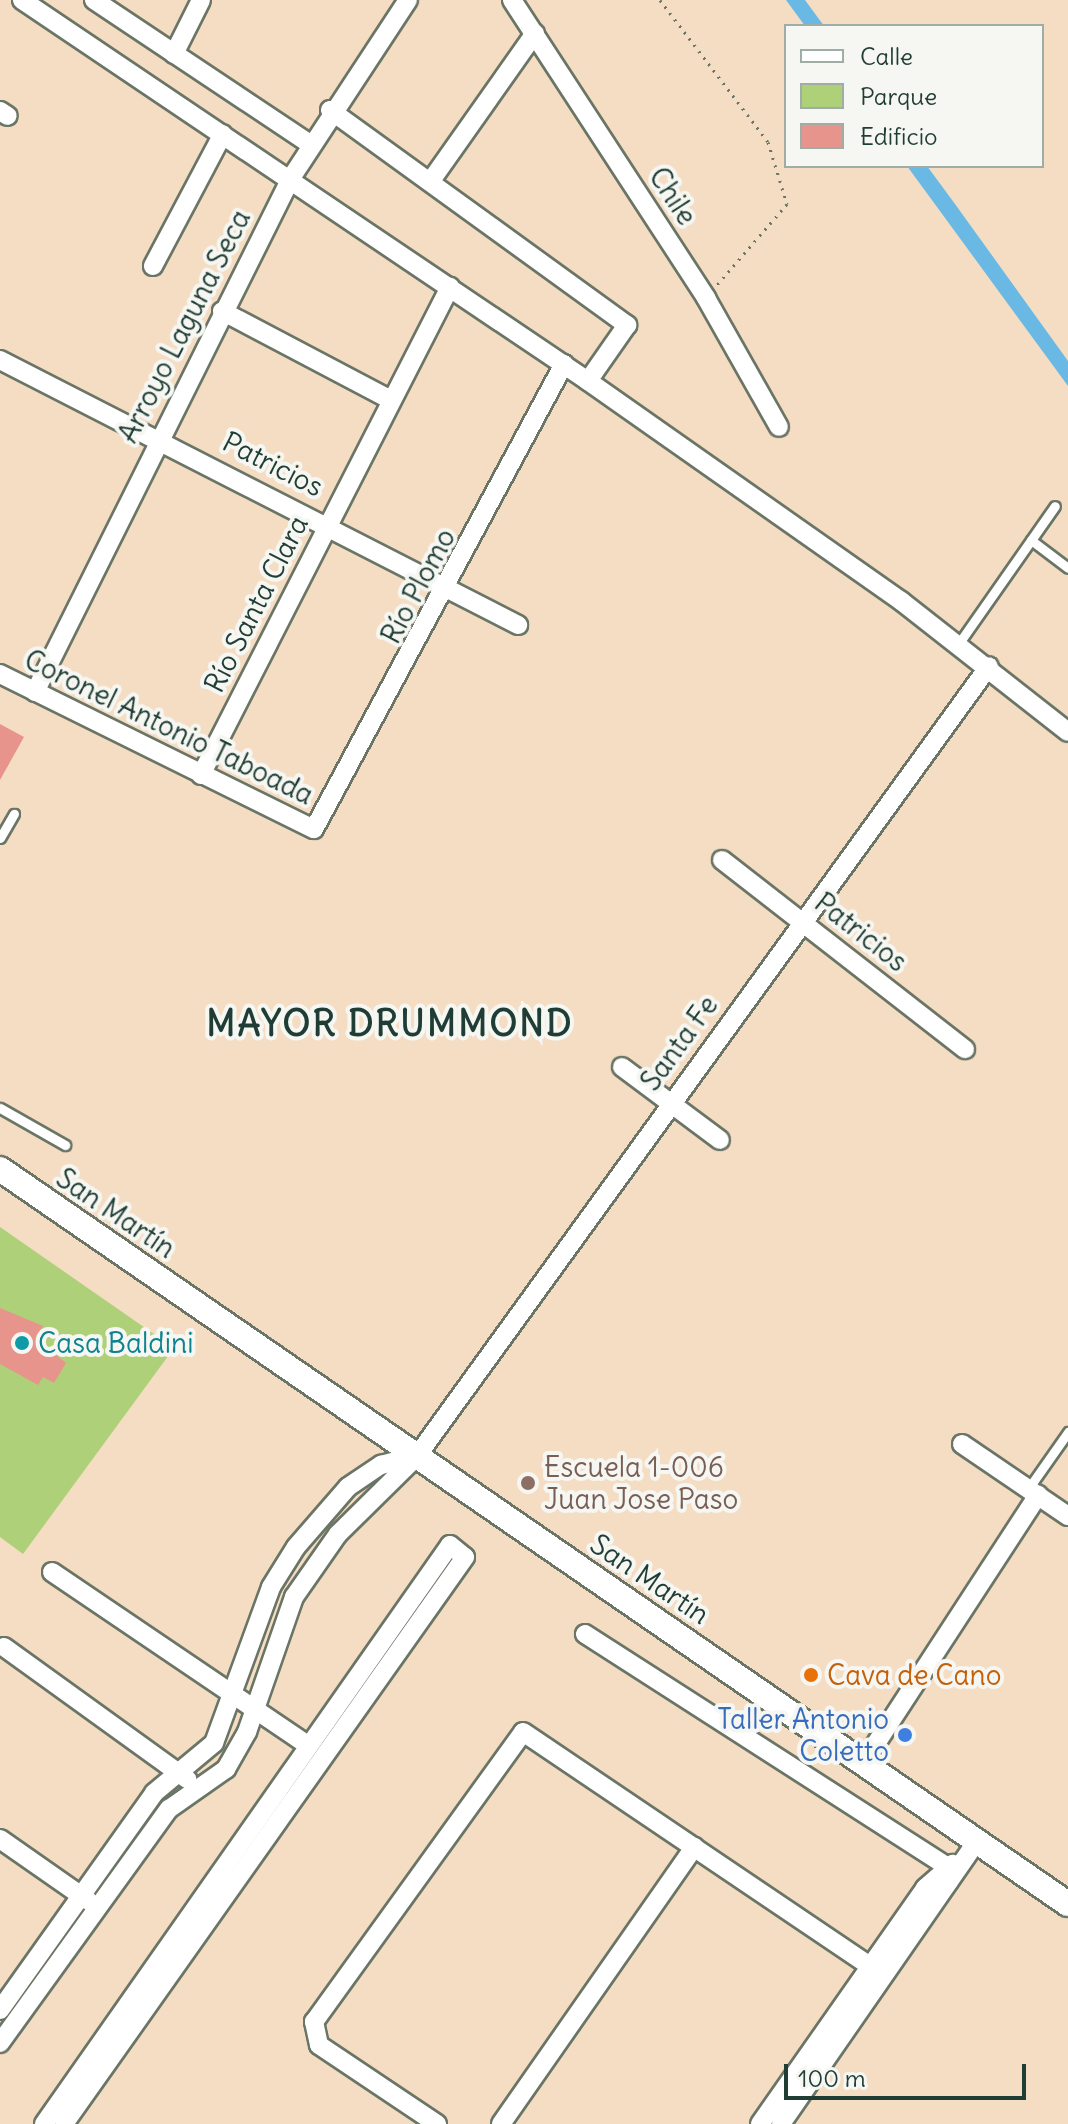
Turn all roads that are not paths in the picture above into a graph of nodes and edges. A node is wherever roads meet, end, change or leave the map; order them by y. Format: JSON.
{"nodes":[{"id":1,"x":22,"y":0,"type":"edge"},
{"id":2,"x":201,"y":0,"type":"edge"},
{"id":3,"x":408,"y":0,"type":"edge"},
{"id":4,"x":512,"y":0,"type":"edge"},
{"id":5,"x":103,"y":3,"type":"edge"},
{"id":6,"x":535,"y":33,"type":"junction"},
{"id":7,"x":174,"y":54,"type":"junction"},
{"id":8,"x":330,"y":110,"type":"junction"},
{"id":9,"x":223,"y":134,"type":"junction"},
{"id":10,"x":310,"y":144,"type":"junction"},
{"id":11,"x":291,"y":178,"type":"junction"},
{"id":12,"x":430,"y":182,"type":"junction"},
{"id":13,"x":153,"y":266,"type":"dead end"},
{"id":14,"x":450,"y":287,"type":"junction"},
{"id":15,"x":222,"y":311,"type":"junction"},
{"id":16,"x":0,"y":360,"type":"edge"},
{"id":17,"x":564,"y":364,"type":"junction"},
{"id":18,"x":588,"y":381,"type":"junction"},
{"id":19,"x":391,"y":400,"type":"junction"},
{"id":20,"x":779,"y":427,"type":"dead end"},
{"id":21,"x":158,"y":436,"type":"junction"},
{"id":22,"x":1055,"y":506,"type":"dead end"},
{"id":23,"x":328,"y":524,"type":"junction"},
{"id":24,"x":1031,"y":540,"type":"junction"},
{"id":25,"x":1068,"y":568,"type":"edge"},
{"id":26,"x":450,"y":586,"type":"junction"},
{"id":27,"x":518,"y":625,"type":"dead end"},
{"id":28,"x":959,"y":643,"type":"junction"},
{"id":29,"x":989,"y":666,"type":"junction"},
{"id":30,"x":0,"y":674,"type":"edge"},
{"id":31,"x":35,"y":692,"type":"junction"},
{"id":32,"x":1068,"y":732,"type":"edge"},
{"id":33,"x":201,"y":775,"type":"junction"},
{"id":34,"x":14,"y":814,"type":"dead end"},
{"id":35,"x":314,"y":829,"type":"joint"},
{"id":36,"x":0,"y":838,"type":"edge"},
{"id":37,"x":722,"y":860,"type":"dead end"},
{"id":38,"x":801,"y":922,"type":"junction"},
{"id":39,"x":965,"y":1049,"type":"dead end"},
{"id":40,"x":622,"y":1067,"type":"dead end"},
{"id":41,"x":671,"y":1103,"type":"junction"},
{"id":42,"x":0,"y":1108,"type":"edge"},
{"id":43,"x":720,"y":1140,"type":"dead end"},
{"id":44,"x":65,"y":1145,"type":"dead end"},
{"id":45,"x":0,"y":1169,"type":"edge"},
{"id":46,"x":1068,"y":1432,"type":"edge"},
{"id":47,"x":962,"y":1444,"type":"dead end"},
{"id":48,"x":417,"y":1456,"type":"junction"},
{"id":49,"x":348,"y":1487,"type":"junction"},
{"id":50,"x":1033,"y":1492,"type":"junction"},
{"id":51,"x":368,"y":1504,"type":"junction"},
{"id":52,"x":1068,"y":1516,"type":"edge"},
{"id":53,"x":52,"y":1572,"type":"dead end"},
{"id":54,"x":271,"y":1587,"type":"junction"},
{"id":55,"x":294,"y":1597,"type":"junction"},
{"id":56,"x":585,"y":1634,"type":"dead end"},
{"id":57,"x":4,"y":1647,"type":"dead end"},
{"id":58,"x":234,"y":1695,"type":"junction"},
{"id":59,"x":254,"y":1708,"type":"junction"},
{"id":60,"x":309,"y":1746,"type":"junction"},
{"id":61,"x":864,"y":1762,"type":"junction"},
{"id":62,"x":178,"y":1772,"type":"junction"},
{"id":63,"x":199,"y":1788,"type":"junction"},
{"id":64,"x":0,"y":1839,"type":"edge"},
{"id":65,"x":978,"y":1840,"type":"junction"},
{"id":66,"x":694,"y":1847,"type":"junction"},
{"id":67,"x":952,"y":1870,"type":"junction"},
{"id":68,"x":80,"y":1895,"type":"junction"},
{"id":69,"x":1068,"y":1904,"type":"edge"},
{"id":70,"x":98,"y":1907,"type":"junction"},
{"id":71,"x":876,"y":1970,"type":"junction"},
{"id":72,"x":0,"y":2010,"type":"edge"},
{"id":73,"x":1,"y":2040,"type":"edge"},
{"id":74,"x":44,"y":2124,"type":"edge"},
{"id":75,"x":64,"y":2124,"type":"edge"},
{"id":76,"x":437,"y":2124,"type":"edge"},
{"id":77,"x":501,"y":2124,"type":"edge"},
{"id":78,"x":760,"y":2124,"type":"edge"},
{"id":79,"x":781,"y":2124,"type":"edge"}],
"edges":[{"from":1,"to":9,"type":"street"},
{"from":2,"to":7,"type":"street"},
{"from":3,"to":8,"type":"street","name":"Arroyo Laguna Seca"},
{"from":4,"to":6,"type":"street","name":"Chile"},
{"from":5,"to":7,"type":"street"},
{"from":6,"to":12,"type":"street"},
{"from":6,"to":20,"type":"street","name":"Chile"},
{"from":7,"to":10,"type":"street"},
{"from":8,"to":10,"type":"street","name":"Arroyo Laguna Seca"},
{"from":8,"to":12,"type":"street"},
{"from":9,"to":11,"type":"street"},
{"from":9,"to":13,"type":"street"},
{"from":10,"to":11,"type":"street","name":"Arroyo Laguna Seca"},
{"from":11,"to":14,"type":"street"},
{"from":11,"to":15,"type":"street","name":"Arroyo Laguna Seca"},
{"from":12,"to":18,"type":"street"},
{"from":14,"to":17,"type":"street"},
{"from":14,"to":19,"type":"street","name":"Río Santa Clara"},
{"from":15,"to":19,"type":"street"},
{"from":15,"to":21,"type":"street","name":"Arroyo Laguna Seca"},
{"from":16,"to":21,"type":"street","name":"Patricios"},
{"from":17,"to":18,"type":"street"},
{"from":17,"to":26,"type":"street","name":"Río Plomo"},
{"from":18,"to":28,"type":"street"},
{"from":19,"to":23,"type":"street","name":"Río Santa Clara"},
{"from":21,"to":23,"type":"street","name":"Patricios"},
{"from":21,"to":31,"type":"street","name":"Arroyo Laguna Seca"},
{"from":22,"to":24,"type":"lane"},
{"from":23,"to":26,"type":"street","name":"Patricios"},
{"from":23,"to":33,"type":"street","name":"Río Santa Clara"},
{"from":24,"to":25,"type":"lane"},
{"from":24,"to":28,"type":"lane"},
{"from":26,"to":27,"type":"street","name":"Patricios"},
{"from":26,"to":35,"type":"street","name":"Río Plomo"},
{"from":28,"to":29,"type":"street"},
{"from":29,"to":32,"type":"street"},
{"from":29,"to":38,"type":"street","name":"Santa Fe"},
{"from":30,"to":31,"type":"street","name":"Coronel Antonio Taboada"},
{"from":31,"to":33,"type":"street","name":"Coronel Antonio Taboada"},
{"from":33,"to":35,"type":"street","name":"Coronel Antonio Taboada"},
{"from":34,"to":36,"type":"lane"},
{"from":37,"to":38,"type":"street","name":"Patricios"},
{"from":38,"to":39,"type":"street","name":"Patricios"},
{"from":38,"to":41,"type":"street","name":"Santa Fe"},
{"from":40,"to":41,"type":"street"},
{"from":41,"to":43,"type":"street"},
{"from":41,"to":48,"type":"street","name":"Santa Fe"},
{"from":42,"to":44,"type":"lane"},
{"from":45,"to":48,"type":"main road","name":"San Martín"},
{"from":46,"to":50,"type":"lane"},
{"from":47,"to":50,"type":"street"},
{"from":48,"to":49,"type":"street"},
{"from":48,"to":51,"type":"street","name":"Santa Fe"},
{"from":48,"to":61,"type":"main road","name":"San Martín"},
{"from":49,"to":51,"type":"street"},
{"from":49,"to":54,"type":"street"},
{"from":50,"to":52,"type":"street"},
{"from":50,"to":61,"type":"street"},
{"from":51,"to":55,"type":"street","name":"Santa Fe"},
{"from":53,"to":58,"type":"street"},
{"from":54,"to":55,"type":"street"},
{"from":54,"to":58,"type":"street"},
{"from":55,"to":59,"type":"street","name":"Santa Fe"},
{"from":56,"to":67,"type":"street"},
{"from":57,"to":62,"type":"street"},
{"from":58,"to":59,"type":"street"},
{"from":58,"to":62,"type":"street"},
{"from":59,"to":60,"type":"street"},
{"from":59,"to":63,"type":"street","name":"Santa Fe"},
{"from":60,"to":74,"type":"street"},
{"from":60,"to":75,"type":"street"},
{"from":61,"to":65,"type":"main road","name":"San Martín"},
{"from":62,"to":63,"type":"street"},
{"from":62,"to":68,"type":"street"},
{"from":63,"to":70,"type":"street","name":"Santa Fe"},
{"from":64,"to":68,"type":"street"},
{"from":65,"to":67,"type":"street"},
{"from":65,"to":69,"type":"main road","name":"San Martín"},
{"from":66,"to":71,"type":"street"},
{"from":66,"to":76,"type":"street"},
{"from":66,"to":77,"type":"street"},
{"from":67,"to":71,"type":"street"},
{"from":68,"to":70,"type":"street"},
{"from":68,"to":72,"type":"street"},
{"from":70,"to":73,"type":"street","name":"Santa Fe"},
{"from":71,"to":78,"type":"street"},
{"from":71,"to":79,"type":"street"}]}
